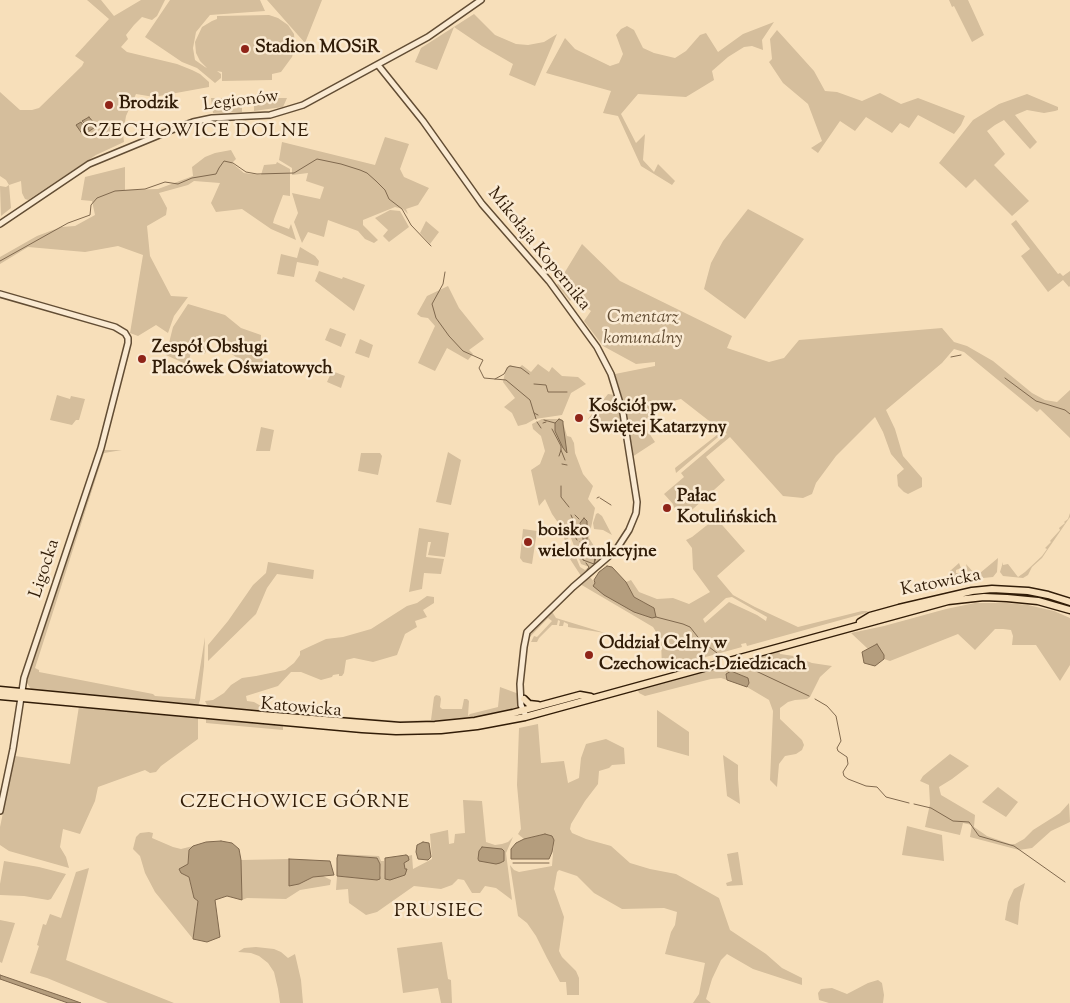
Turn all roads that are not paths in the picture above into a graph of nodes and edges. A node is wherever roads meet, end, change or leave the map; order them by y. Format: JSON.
{"nodes":[{"id":1,"x":481,"y":0,"type":"edge"},
{"id":2,"x":376,"y":66,"type":"junction"},
{"id":3,"x":0,"y":224,"type":"edge"},
{"id":4,"x":0,"y":294,"type":"edge"},
{"id":5,"x":1070,"y":602,"type":"edge"},
{"id":6,"x":1070,"y":610,"type":"edge"},
{"id":7,"x":851,"y":627,"type":"junction"},
{"id":8,"x":0,"y":690,"type":"edge"},
{"id":9,"x":521,"y":690,"type":"junction"},
{"id":10,"x":21,"y":695,"type":"junction"},
{"id":11,"x":0,"y":696,"type":"edge"},
{"id":12,"x":596,"y":697,"type":"junction"},
{"id":13,"x":524,"y":700,"type":"junction"},
{"id":14,"x":542,"y":706,"type":"junction"},
{"id":15,"x":525,"y":714,"type":"junction"},
{"id":16,"x":0,"y":811,"type":"edge"}],
"edges":[{"from":1,"to":2,"type":"street","name":"Legionów"},
{"from":2,"to":3,"type":"street","name":"Legionów"},
{"from":2,"to":9,"type":"street","name":"Mikołaja Kopernika"},
{"from":4,"to":10,"type":"street","name":"Ligocka"},
{"from":5,"to":7,"type":"main road","name":"Katowicka"},
{"from":6,"to":7,"type":"main road","name":"Katowicka"},
{"from":7,"to":12,"type":"main road","name":"Katowicka"},
{"from":8,"to":10,"type":"main road","name":"Katowicka"},
{"from":9,"to":13,"type":"street"},
{"from":9,"to":15,"type":"street"},
{"from":10,"to":11,"type":"main road","name":"Katowicka"},
{"from":10,"to":15,"type":"main road","name":"Katowicka"},
{"from":10,"to":16,"type":"street","name":"Ligocka"},
{"from":12,"to":14,"type":"main road","name":"Katowicka"},
{"from":12,"to":15,"type":"main road","name":"Katowicka"},
{"from":13,"to":14,"type":"main road"},
{"from":13,"to":15,"type":"street"},
{"from":14,"to":15,"type":"main road","name":"Katowicka"}]}
